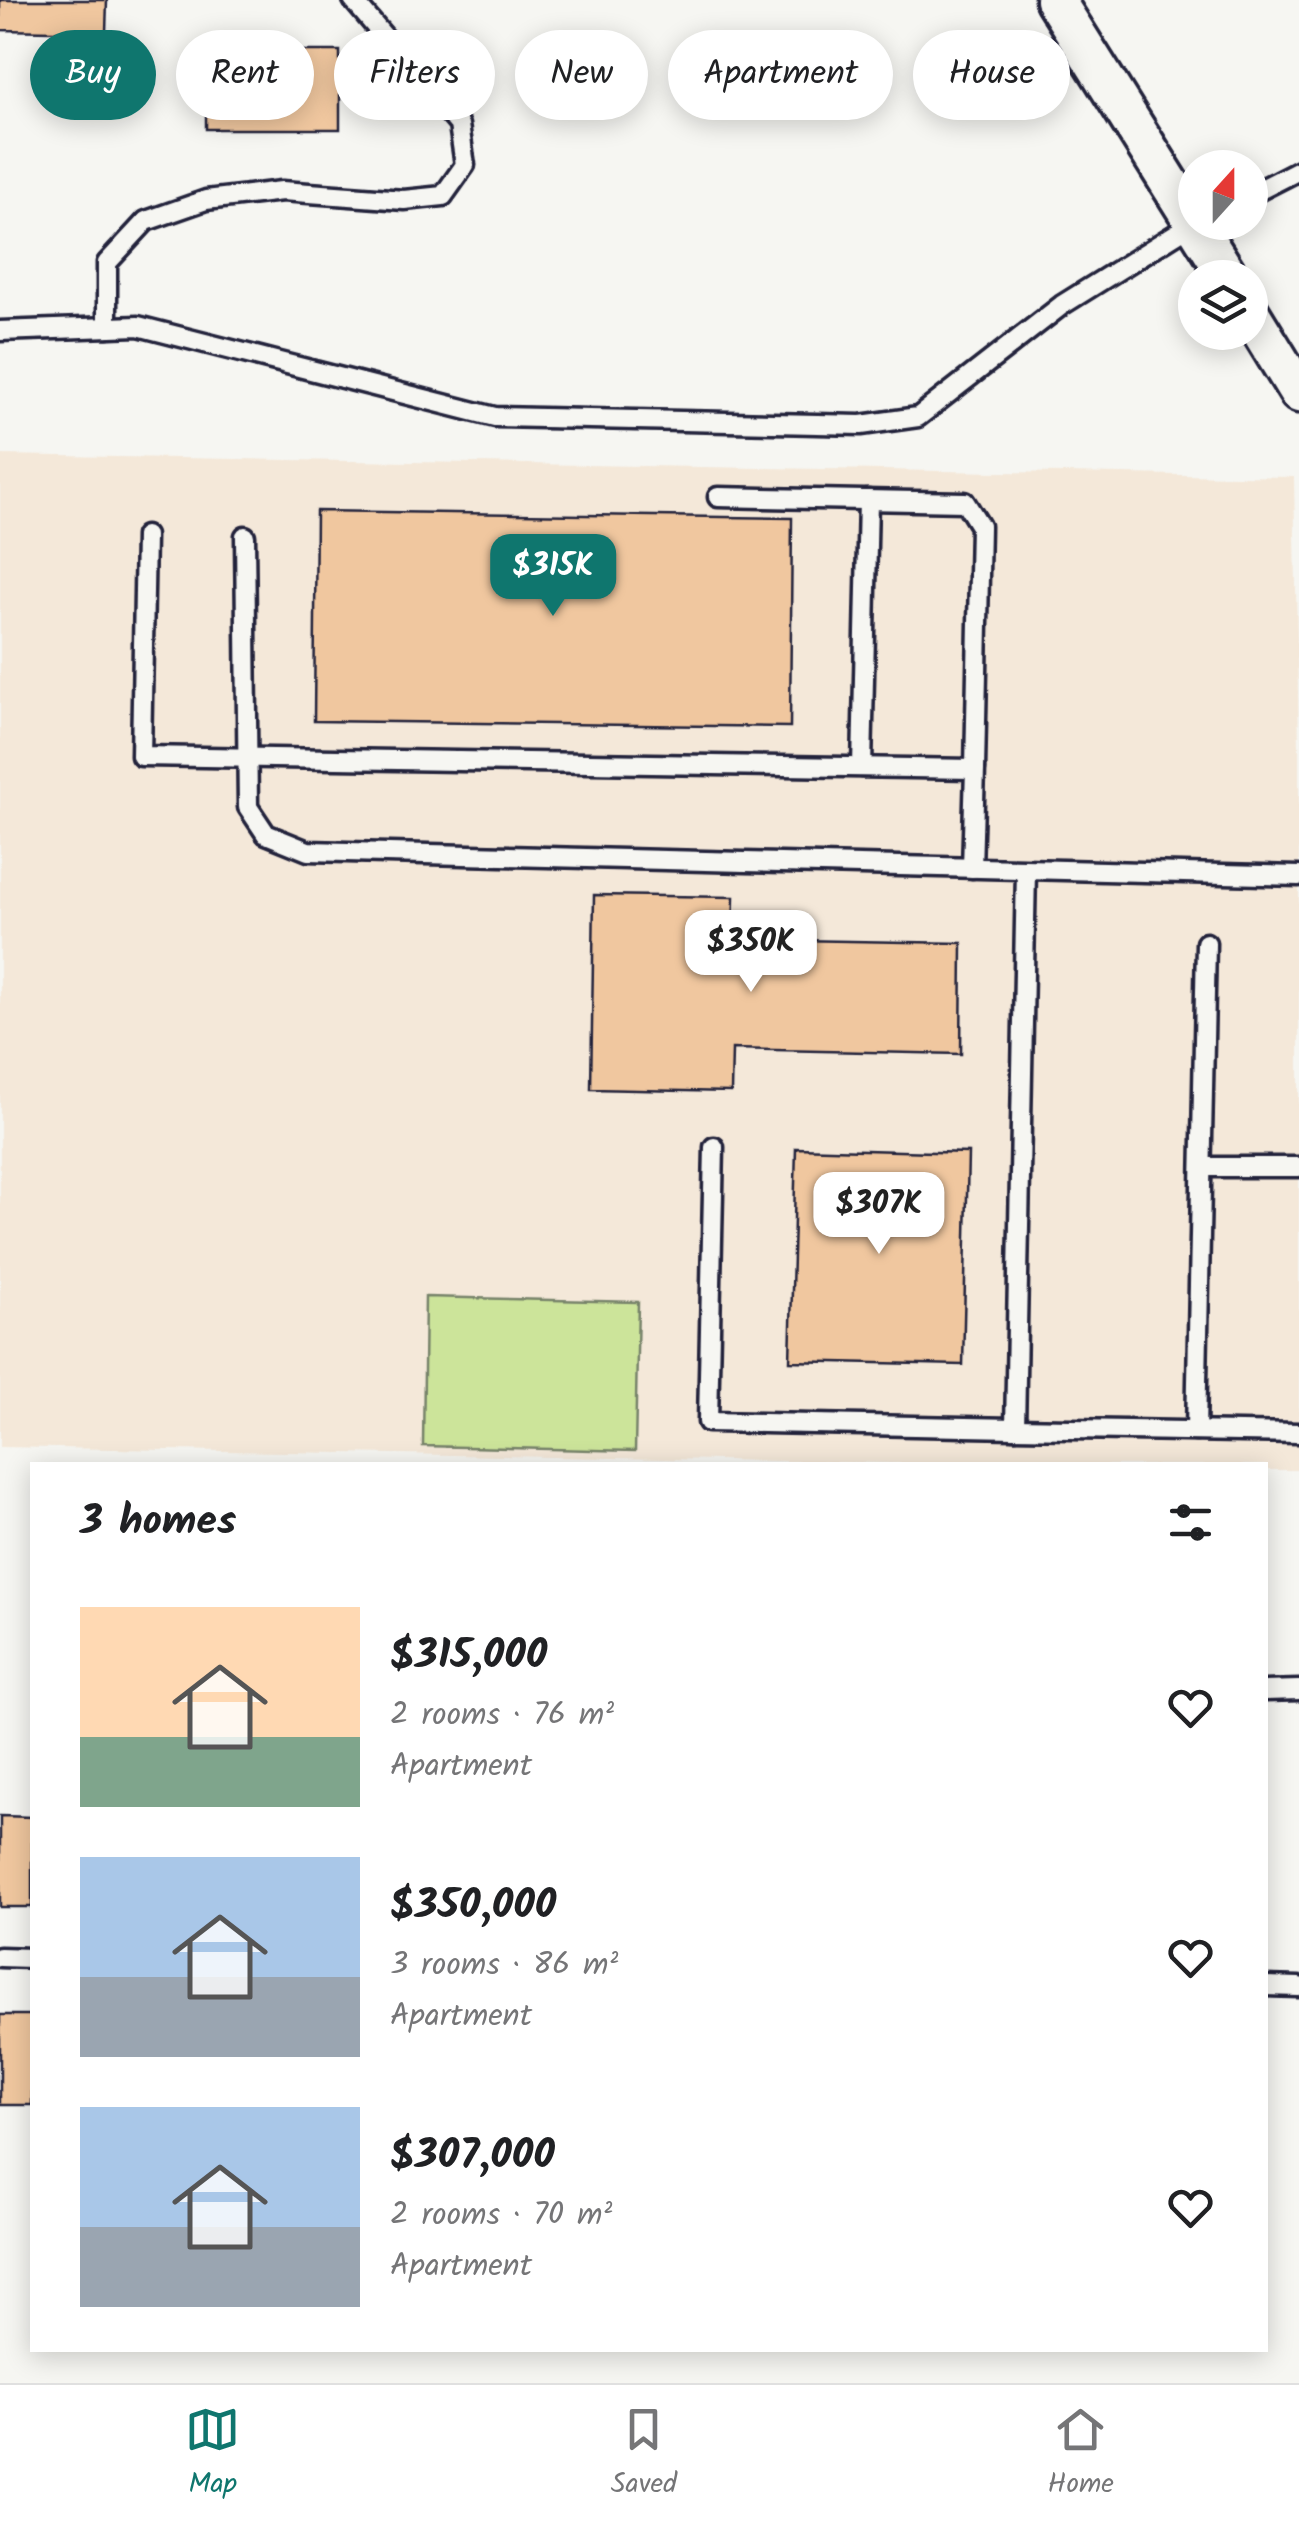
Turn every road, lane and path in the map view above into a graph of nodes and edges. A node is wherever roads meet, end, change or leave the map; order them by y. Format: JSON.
{"nodes":[{"id":1,"x":353,"y":0,"type":"edge"},
{"id":2,"x":1055,"y":0,"type":"edge"},
{"id":3,"x":1299,"y":170,"type":"edge"},
{"id":4,"x":1268,"y":186,"type":"edge"},
{"id":5,"x":1178,"y":195,"type":"edge"},
{"id":6,"x":1178,"y":233,"type":"edge"},
{"id":7,"x":107,"y":327,"type":"junction"},
{"id":8,"x":0,"y":332,"type":"edge"},
{"id":9,"x":1268,"y":342,"type":"edge"},
{"id":10,"x":1299,"y":393,"type":"edge"},
{"id":11,"x":718,"y":497,"type":"dead end"},
{"id":12,"x":868,"y":500,"type":"junction"},
{"id":13,"x":145,"y":536,"type":"dead end"},
{"id":14,"x":245,"y":536,"type":"dead end"},
{"id":15,"x":248,"y":758,"type":"junction"},
{"id":16,"x":862,"y":767,"type":"junction"},
{"id":17,"x":975,"y":769,"type":"junction"},
{"id":18,"x":972,"y":868,"type":"junction"},
{"id":19,"x":1026,"y":870,"type":"junction"},
{"id":20,"x":1299,"y":876,"type":"edge"},
{"id":21,"x":1206,"y":943,"type":"dead end"},
{"id":22,"x":714,"y":1146,"type":"dead end"},
{"id":23,"x":1202,"y":1167,"type":"junction"},
{"id":24,"x":1299,"y":1167,"type":"edge"},
{"id":25,"x":1015,"y":1428,"type":"junction"},
{"id":26,"x":1196,"y":1431,"type":"junction"},
{"id":27,"x":1299,"y":1432,"type":"edge"},
{"id":28,"x":1299,"y":1690,"type":"edge"},
{"id":29,"x":1268,"y":1691,"type":"edge"},
{"id":30,"x":0,"y":1957,"type":"edge"},
{"id":31,"x":30,"y":1958,"type":"edge"},
{"id":32,"x":1268,"y":1986,"type":"edge"},
{"id":33,"x":1299,"y":1987,"type":"edge"}],
"edges":[{"from":1,"to":7,"type":"lane"},
{"from":2,"to":5,"type":"street"},
{"from":3,"to":4,"type":"lane"},
{"from":6,"to":7,"type":"lane"},
{"from":7,"to":8,"type":"lane"},
{"from":9,"to":10,"type":"street"},
{"from":11,"to":12,"type":"lane"},
{"from":12,"to":16,"type":"lane"},
{"from":12,"to":17,"type":"lane"},
{"from":13,"to":15,"type":"lane"},
{"from":14,"to":15,"type":"lane"},
{"from":15,"to":16,"type":"lane"},
{"from":15,"to":18,"type":"lane"},
{"from":16,"to":17,"type":"lane"},
{"from":17,"to":18,"type":"lane"},
{"from":18,"to":19,"type":"lane"},
{"from":19,"to":20,"type":"lane"},
{"from":19,"to":25,"type":"lane"},
{"from":21,"to":23,"type":"lane"},
{"from":22,"to":25,"type":"lane"},
{"from":23,"to":24,"type":"lane"},
{"from":23,"to":26,"type":"lane"},
{"from":25,"to":26,"type":"lane"},
{"from":26,"to":27,"type":"lane"},
{"from":28,"to":29,"type":"lane"},
{"from":30,"to":31,"type":"lane"},
{"from":32,"to":33,"type":"lane"}]}
